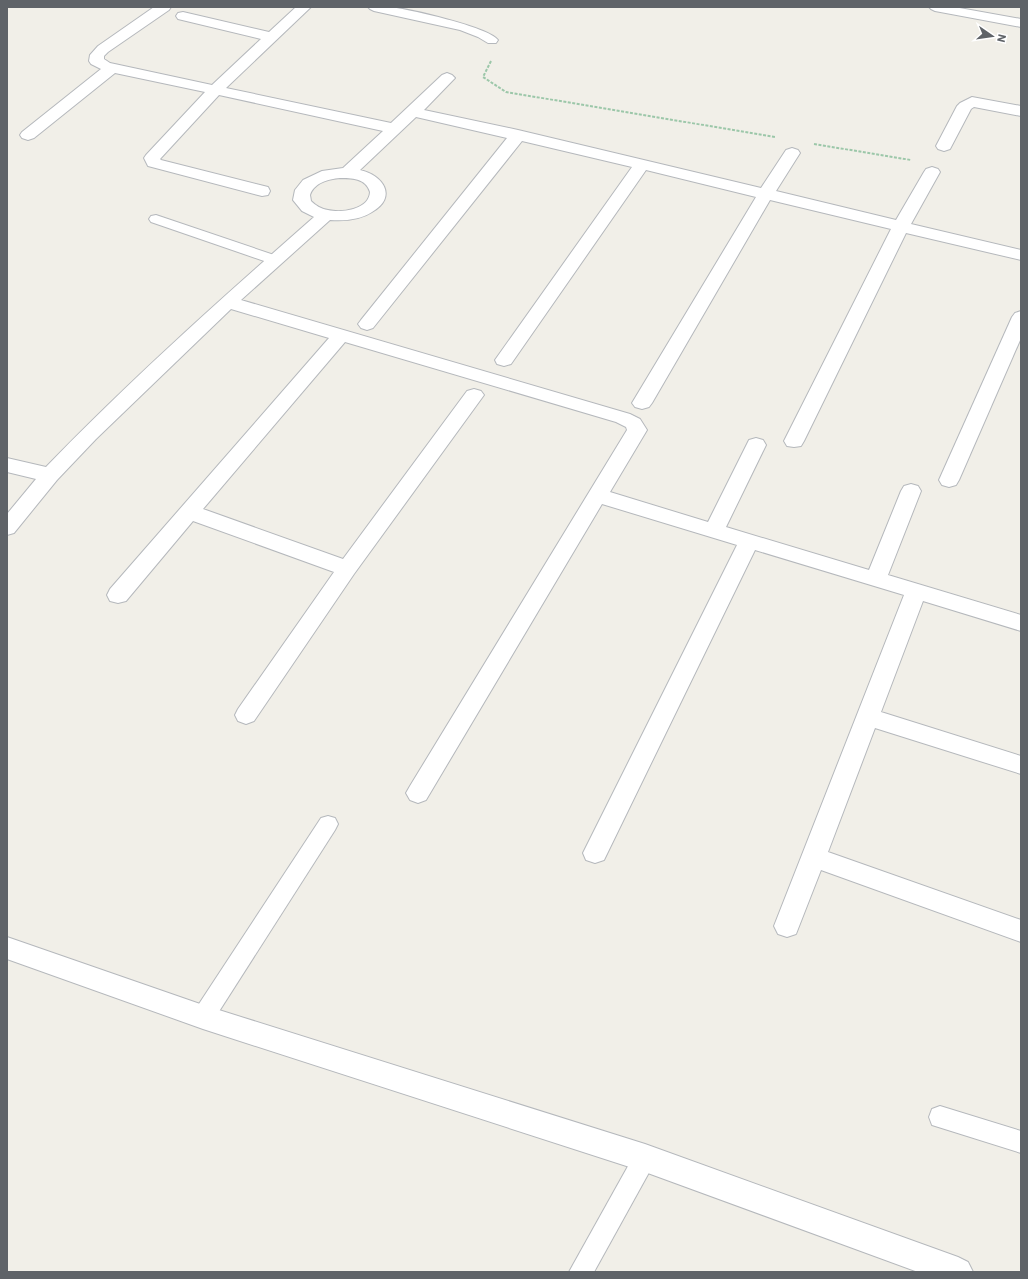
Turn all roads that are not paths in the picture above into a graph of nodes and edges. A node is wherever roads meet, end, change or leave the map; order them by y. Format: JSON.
{"nodes":[{"id":1,"x":164,"y":7,"type":"edge"},
{"id":2,"x":304,"y":7,"type":"edge"},
{"id":3,"x":374,"y":7,"type":"edge"},
{"id":4,"x":935,"y":7,"type":"edge"},
{"id":5,"x":183,"y":16,"type":"dead end"},
{"id":6,"x":1021,"y":23,"type":"edge"},
{"id":7,"x":271,"y":37,"type":"junction"},
{"id":8,"x":492,"y":40,"type":"road end"},
{"id":9,"x":114,"y":67,"type":"junction"},
{"id":10,"x":447,"y":78,"type":"dead end"},
{"id":11,"x":216,"y":89,"type":"junction"},
{"id":12,"x":1021,"y":111,"type":"edge"},
{"id":13,"x":413,"y":112,"type":"junction"},
{"id":14,"x":395,"y":129,"type":"junction"},
{"id":15,"x":28,"y":135,"type":"dead end"},
{"id":16,"x":518,"y":135,"type":"junction"},
{"id":17,"x":944,"y":146,"type":"dead end"},
{"id":18,"x":792,"y":153,"type":"dead end"},
{"id":19,"x":642,"y":165,"type":"junction"},
{"id":20,"x":932,"y":172,"type":"dead end"},
{"id":21,"x":347,"y":173,"type":"junction"},
{"id":22,"x":262,"y":191,"type":"dead end"},
{"id":23,"x":764,"y":195,"type":"junction"},
{"id":24,"x":326,"y":215,"type":"junction"},
{"id":25,"x":156,"y":219,"type":"dead end"},
{"id":26,"x":901,"y":228,"type":"junction"},
{"id":27,"x":1021,"y":255,"type":"edge"},
{"id":28,"x":275,"y":260,"type":"junction"},
{"id":29,"x":228,"y":302,"type":"junction"},
{"id":30,"x":1021,"y":317,"type":"edge"},
{"id":31,"x":367,"y":324,"type":"dead end"},
{"id":32,"x":341,"y":335,"type":"junction"},
{"id":33,"x":504,"y":360,"type":"dead end"},
{"id":34,"x":474,"y":395,"type":"dead end"},
{"id":35,"x":642,"y":403,"type":"dead end"},
{"id":36,"x":794,"y":441,"type":"dead end"},
{"id":37,"x":756,"y":445,"type":"dead end"},
{"id":38,"x":7,"y":466,"type":"edge"},
{"id":39,"x":50,"y":475,"type":"junction"},
{"id":40,"x":949,"y":480,"type":"dead end"},
{"id":41,"x":911,"y":491,"type":"dead end"},
{"id":42,"x":598,"y":496,"type":"junction"},
{"id":43,"x":190,"y":512,"type":"junction"},
{"id":44,"x":7,"y":528,"type":"edge"},
{"id":45,"x":714,"y":531,"type":"junction"},
{"id":46,"x":749,"y":541,"type":"junction"},
{"id":47,"x":347,"y":569,"type":"junction"},
{"id":48,"x":876,"y":580,"type":"junction"},
{"id":49,"x":916,"y":592,"type":"junction"},
{"id":50,"x":118,"y":595,"type":"dead end"},
{"id":51,"x":1021,"y":623,"type":"edge"},
{"id":52,"x":246,"y":715,"type":"dead end"},
{"id":53,"x":867,"y":717,"type":"junction"},
{"id":54,"x":1021,"y":765,"type":"edge"},
{"id":55,"x":418,"y":793,"type":"dead end"},
{"id":56,"x":328,"y":824,"type":"dead end"},
{"id":57,"x":595,"y":853,"type":"dead end"},
{"id":58,"x":813,"y":857,"type":"junction"},
{"id":59,"x":787,"y":926,"type":"dead end"},
{"id":60,"x":1021,"y":931,"type":"edge"},
{"id":61,"x":7,"y":948,"type":"edge"},
{"id":62,"x":203,"y":1017,"type":"junction"},
{"id":63,"x":940,"y":1116,"type":"dead end"},
{"id":64,"x":1021,"y":1142,"type":"edge"},
{"id":65,"x":645,"y":1158,"type":"junction"},
{"id":66,"x":581,"y":1272,"type":"edge"},
{"id":67,"x":958,"y":1272,"type":"edge"}],
"edges":[{"from":1,"to":9,"type":"street"},
{"from":2,"to":7,"type":"street"},
{"from":3,"to":8,"type":"lane"},
{"from":4,"to":6,"type":"lane"},
{"from":5,"to":7,"type":"street"},
{"from":7,"to":11,"type":"street"},
{"from":9,"to":11,"type":"street"},
{"from":9,"to":15,"type":"street"},
{"from":10,"to":13,"type":"street"},
{"from":11,"to":14,"type":"street"},
{"from":11,"to":22,"type":"street"},
{"from":12,"to":17,"type":"street"},
{"from":13,"to":14,"type":"street"},
{"from":13,"to":16,"type":"street"},
{"from":14,"to":21,"type":"street"},
{"from":16,"to":19,"type":"street"},
{"from":16,"to":31,"type":"street"},
{"from":18,"to":23,"type":"street"},
{"from":19,"to":23,"type":"street"},
{"from":19,"to":33,"type":"street"},
{"from":20,"to":26,"type":"street"},
{"from":21,"to":24,"type":"street"},
{"from":21,"to":24,"type":"street"},
{"from":23,"to":26,"type":"street"},
{"from":23,"to":35,"type":"street"},
{"from":24,"to":28,"type":"street"},
{"from":25,"to":28,"type":"lane"},
{"from":26,"to":27,"type":"street"},
{"from":26,"to":36,"type":"street"},
{"from":28,"to":29,"type":"street"},
{"from":29,"to":32,"type":"street"},
{"from":29,"to":39,"type":"street"},
{"from":30,"to":40,"type":"street"},
{"from":32,"to":42,"type":"street"},
{"from":32,"to":43,"type":"street"},
{"from":34,"to":47,"type":"street"},
{"from":37,"to":45,"type":"street"},
{"from":38,"to":39,"type":"street"},
{"from":39,"to":44,"type":"street"},
{"from":41,"to":48,"type":"street"},
{"from":42,"to":45,"type":"street"},
{"from":42,"to":55,"type":"street"},
{"from":43,"to":47,"type":"street"},
{"from":43,"to":50,"type":"street"},
{"from":45,"to":46,"type":"street"},
{"from":46,"to":48,"type":"street"},
{"from":46,"to":57,"type":"street"},
{"from":47,"to":52,"type":"street"},
{"from":48,"to":49,"type":"street"},
{"from":49,"to":51,"type":"street"},
{"from":49,"to":53,"type":"street"},
{"from":53,"to":54,"type":"street"},
{"from":53,"to":58,"type":"street"},
{"from":56,"to":62,"type":"lane"},
{"from":58,"to":59,"type":"street"},
{"from":58,"to":60,"type":"street"},
{"from":61,"to":62,"type":"street"},
{"from":62,"to":65,"type":"street"},
{"from":63,"to":64,"type":"lane"},
{"from":65,"to":66,"type":"lane"},
{"from":65,"to":67,"type":"street"}]}
